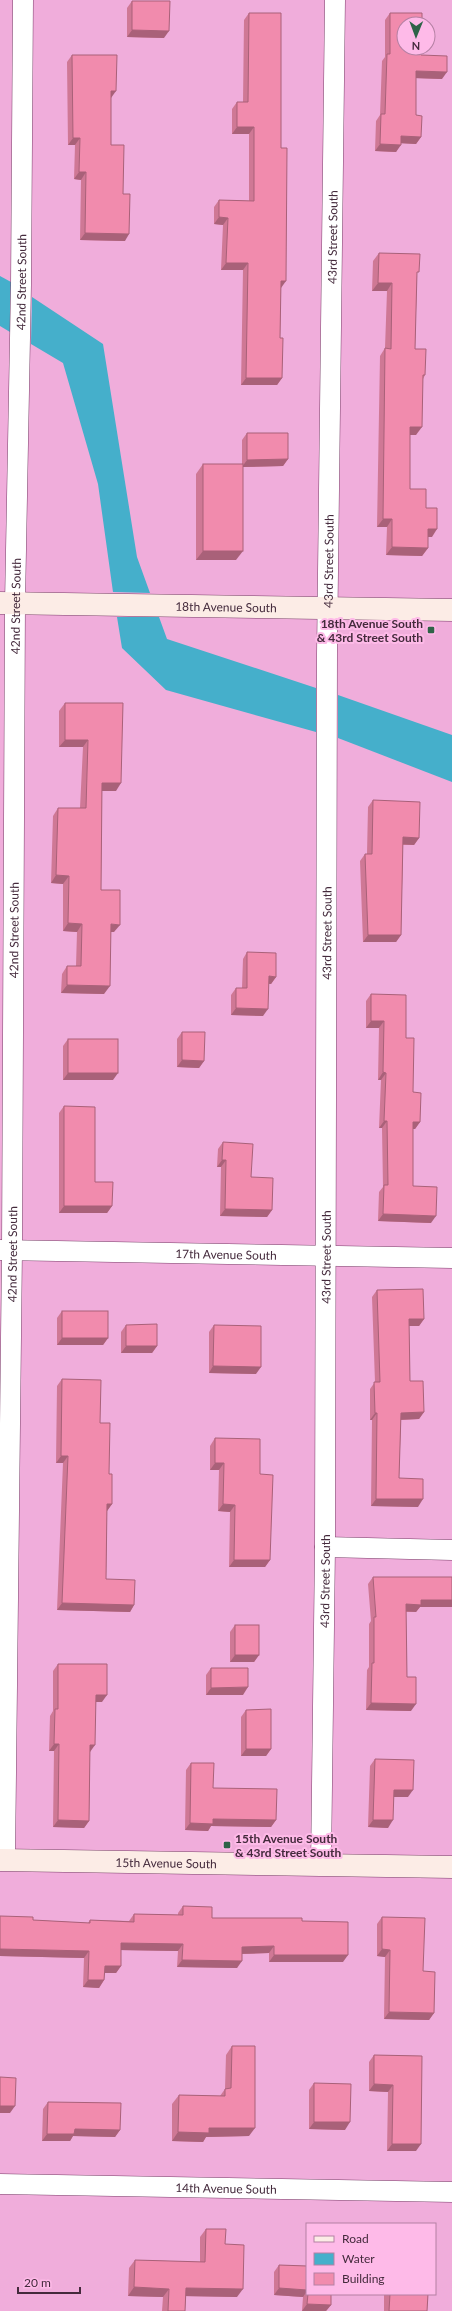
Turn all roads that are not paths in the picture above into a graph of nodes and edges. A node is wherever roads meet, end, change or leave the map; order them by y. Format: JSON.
{"nodes":[{"id":1,"x":23,"y":0,"type":"edge"},
{"id":2,"x":334,"y":0,"type":"edge"},
{"id":3,"x":8,"y":603,"type":"edge"},
{"id":4,"x":328,"y":609,"type":"junction"},
{"id":5,"x":452,"y":610,"type":"edge"},
{"id":6,"x":6,"y":1250,"type":"edge"},
{"id":7,"x":325,"y":1256,"type":"junction"},
{"id":8,"x":452,"y":1258,"type":"edge"},
{"id":9,"x":325,"y":1547,"type":"junction"},
{"id":10,"x":452,"y":1550,"type":"edge"},
{"id":11,"x":3,"y":1860,"type":"edge"},
{"id":12,"x":321,"y":1865,"type":"junction"},
{"id":13,"x":452,"y":1867,"type":"edge"},
{"id":14,"x":0,"y":2184,"type":"edge"},
{"id":15,"x":452,"y":2192,"type":"edge"}],
"edges":[{"from":1,"to":3,"type":"street","name":"42nd Street South"},
{"from":2,"to":4,"type":"street","name":"43rd Street South"},
{"from":3,"to":4,"type":"street","name":"18th Avenue South"},
{"from":3,"to":6,"type":"street","name":"42nd Street South"},
{"from":4,"to":5,"type":"street","name":"18th Avenue South"},
{"from":4,"to":7,"type":"street","name":"43rd Street South"},
{"from":6,"to":7,"type":"street","name":"17th Avenue South"},
{"from":6,"to":11,"type":"street","name":"42nd Street South"},
{"from":7,"to":8,"type":"street","name":"17th Avenue South"},
{"from":7,"to":9,"type":"street","name":"43rd Street South"},
{"from":9,"to":10,"type":"street"},
{"from":9,"to":12,"type":"street","name":"43rd Street South"},
{"from":11,"to":12,"type":"street","name":"15th Avenue South"},
{"from":12,"to":13,"type":"street","name":"15th Avenue South"},
{"from":14,"to":15,"type":"street","name":"14th Avenue South"}]}
